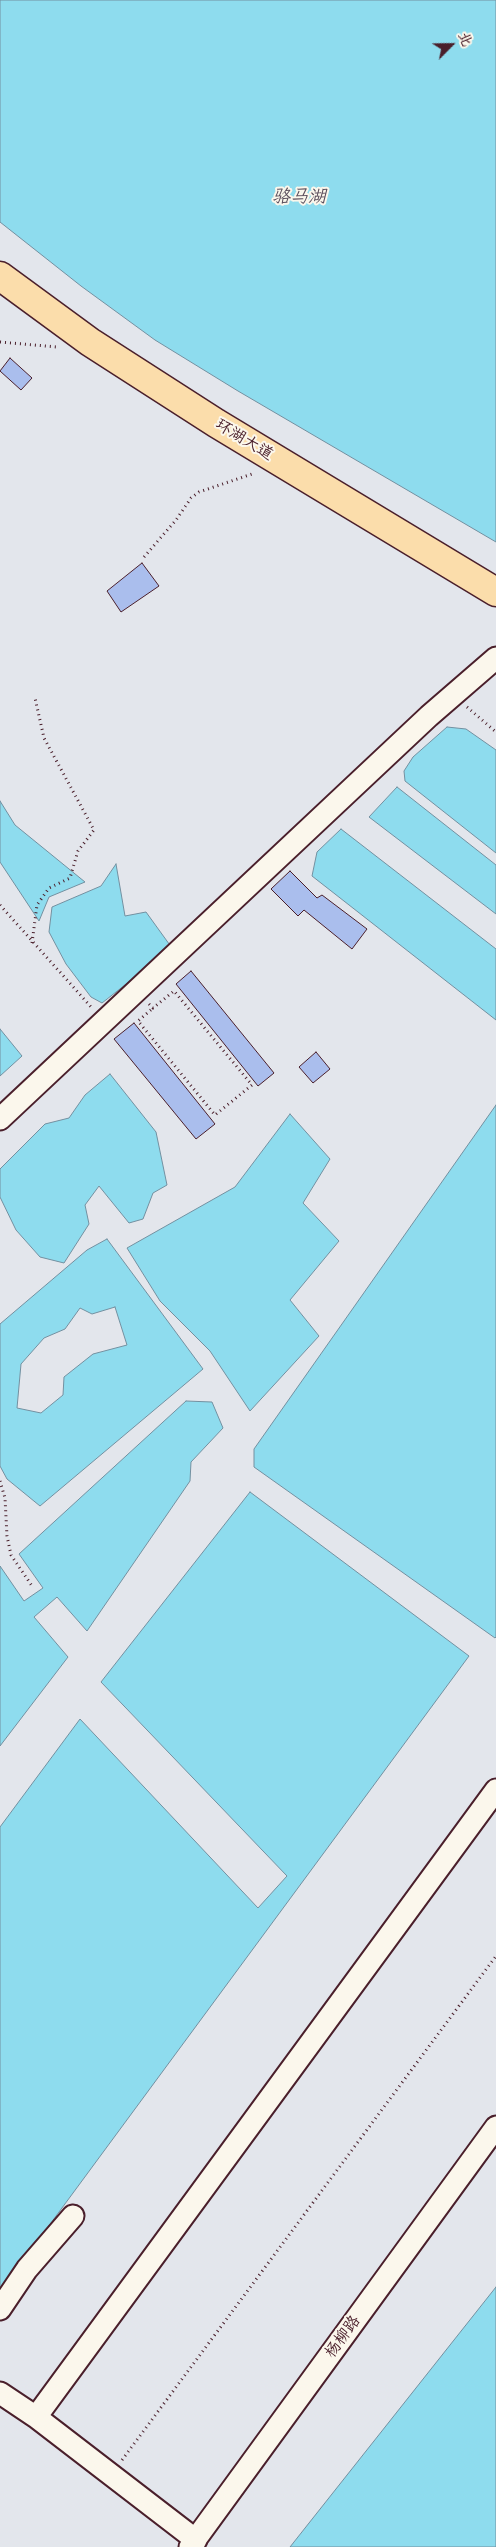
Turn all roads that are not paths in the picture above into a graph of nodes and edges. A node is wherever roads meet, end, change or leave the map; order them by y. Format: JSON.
{"nodes":[{"id":1,"x":0,"y":276,"type":"edge"},
{"id":2,"x":496,"y":592,"type":"edge"},
{"id":3,"x":496,"y":658,"type":"edge"},
{"id":4,"x":0,"y":1119,"type":"edge"},
{"id":5,"x":496,"y":1790,"type":"edge"},
{"id":6,"x":496,"y":2127,"type":"edge"},
{"id":7,"x":74,"y":2216,"type":"dead end"},
{"id":8,"x":0,"y":2309,"type":"edge"},
{"id":9,"x":0,"y":2393,"type":"edge"},
{"id":10,"x":36,"y":2417,"type":"junction"},
{"id":11,"x":193,"y":2544,"type":"edge"}],
"edges":[{"from":1,"to":2,"type":"main road","name":"环湖大道"},
{"from":3,"to":4,"type":"street"},
{"from":5,"to":10,"type":"street"},
{"from":6,"to":11,"type":"street","name":"杨柳路"},
{"from":7,"to":8,"type":"street"},
{"from":9,"to":10,"type":"street"},
{"from":10,"to":11,"type":"street"}]}
